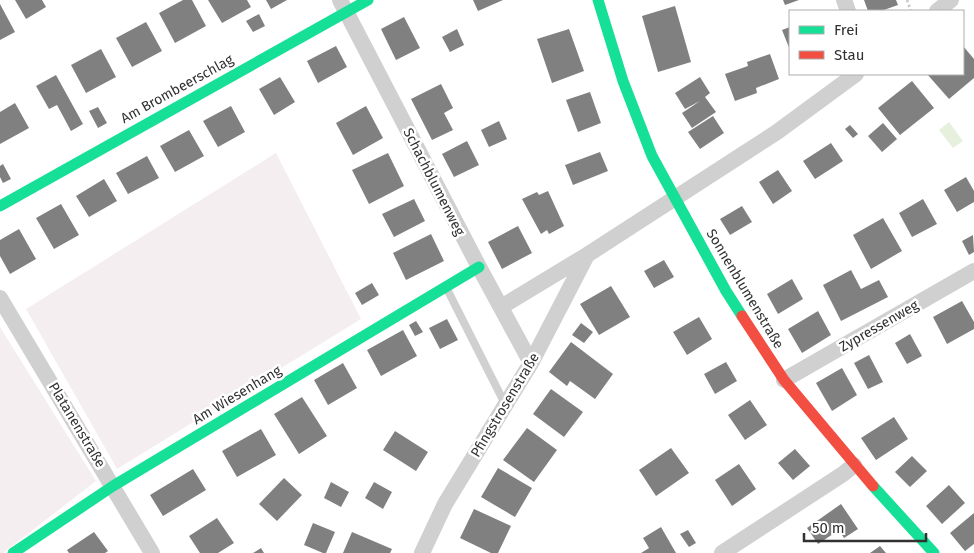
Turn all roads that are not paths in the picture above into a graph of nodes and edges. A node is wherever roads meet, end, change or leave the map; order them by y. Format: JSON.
{"nodes":[{"id":1,"x":368,"y":0,"type":"edge"},
{"id":2,"x":598,"y":0,"type":"edge"},
{"id":3,"x":952,"y":0,"type":"edge"},
{"id":4,"x":343,"y":6,"type":"edge"},
{"id":5,"x":938,"y":10,"type":"edge"},
{"id":6,"x":855,"y":75,"type":"edge"},
{"id":7,"x":674,"y":198,"type":"junction"},
{"id":8,"x":0,"y":206,"type":"edge"},
{"id":9,"x":587,"y":255,"type":"junction"},
{"id":10,"x":479,"y":268,"type":"junction"},
{"id":11,"x":974,"y":271,"type":"edge"},
{"id":12,"x":446,"y":287,"type":"junction"},
{"id":13,"x":0,"y":298,"type":"edge"},
{"id":14,"x":501,"y":307,"type":"junction"},
{"id":15,"x":531,"y":364,"type":"junction"},
{"id":16,"x":784,"y":380,"type":"junction"},
{"id":17,"x":506,"y":405,"type":"junction"},
{"id":18,"x":854,"y":465,"type":"junction"},
{"id":19,"x":114,"y":486,"type":"junction"},
{"id":20,"x":13,"y":553,"type":"edge"},
{"id":21,"x":152,"y":553,"type":"edge"},
{"id":22,"x":422,"y":553,"type":"edge"},
{"id":23,"x":722,"y":553,"type":"edge"},
{"id":24,"x":934,"y":553,"type":"edge"}],
"edges":[{"from":1,"to":4,"type":"street","name":"Am Brombeerschlag"},
{"from":2,"to":7,"type":"street","name":"Sonnenblumenstraße"},
{"from":3,"to":5,"type":"street"},
{"from":4,"to":8,"type":"street","name":"Am Brombeerschlag"},
{"from":4,"to":10,"type":"street","name":"Schachblumenweg"},
{"from":6,"to":7,"type":"street","name":"Pfingstrosenstraße"},
{"from":7,"to":9,"type":"street","name":"Pfingstrosenstraße"},
{"from":7,"to":16,"type":"street","name":"Sonnenblumenstraße"},
{"from":9,"to":14,"type":"street","name":"Pfingstrosenstraße"},
{"from":9,"to":15,"type":"street","name":"Pfingstrosenstraße"},
{"from":10,"to":12,"type":"street","name":"Am Wiesenhang"},
{"from":10,"to":14,"type":"street","name":"Schachblumenweg"},
{"from":11,"to":16,"type":"street","name":"Zypressenweg"},
{"from":12,"to":17,"type":"lane"},
{"from":12,"to":19,"type":"street","name":"Am Wiesenhang"},
{"from":13,"to":19,"type":"street","name":"Platanenstraße"},
{"from":14,"to":15,"type":"street","name":"Schachblumenweg"},
{"from":15,"to":17,"type":"street","name":"Pfingstrosenstraße"},
{"from":16,"to":18,"type":"street","name":"Sonnenblumenstraße"},
{"from":17,"to":22,"type":"street","name":"Pfingstrosenstraße"},
{"from":18,"to":23,"type":"street"},
{"from":18,"to":24,"type":"street","name":"Sonnenblumenstraße"},
{"from":19,"to":20,"type":"street","name":"Am Wiesenhang"},
{"from":19,"to":21,"type":"street","name":"Platanenstraße"}]}
